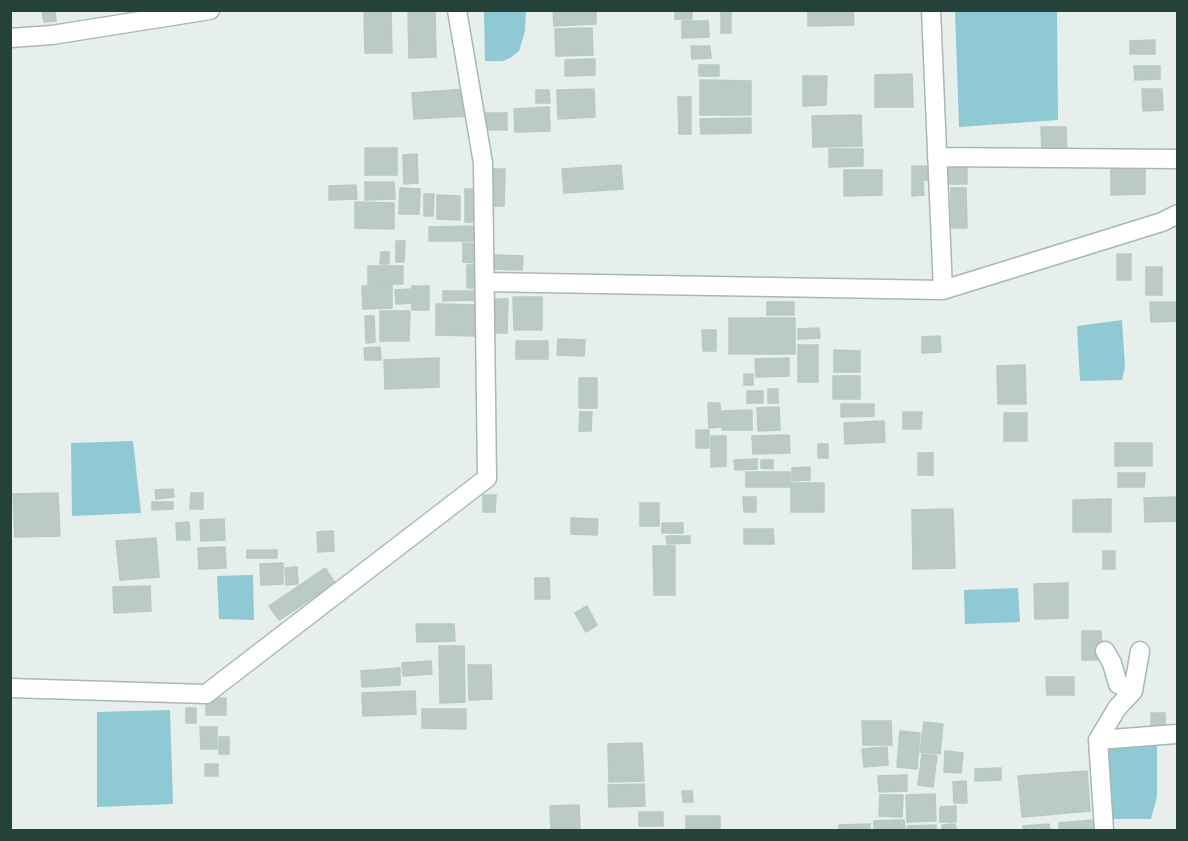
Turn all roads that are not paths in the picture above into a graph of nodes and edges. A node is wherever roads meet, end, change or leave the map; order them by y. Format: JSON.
{"nodes":[{"id":1,"x":210,"y":10,"type":"edge"},
{"id":2,"x":457,"y":10,"type":"edge"},
{"id":3,"x":931,"y":10,"type":"edge"},
{"id":4,"x":10,"y":38,"type":"edge"},
{"id":5,"x":937,"y":157,"type":"junction"},
{"id":6,"x":1178,"y":159,"type":"edge"},
{"id":7,"x":1178,"y":214,"type":"edge"},
{"id":8,"x":485,"y":282,"type":"junction"},
{"id":9,"x":943,"y":290,"type":"junction"},
{"id":10,"x":1105,"y":651,"type":"dead end"},
{"id":11,"x":1140,"y":651,"type":"dead end"},
{"id":12,"x":10,"y":688,"type":"edge"},
{"id":13,"x":1133,"y":691,"type":"junction"},
{"id":14,"x":1176,"y":734,"type":"dead end"},
{"id":15,"x":1098,"y":740,"type":"junction"},
{"id":16,"x":1104,"y":831,"type":"edge"}],
"edges":[{"from":1,"to":4,"type":"street"},
{"from":2,"to":8,"type":"street"},
{"from":3,"to":5,"type":"street"},
{"from":5,"to":6,"type":"street"},
{"from":5,"to":9,"type":"street"},
{"from":7,"to":9,"type":"street"},
{"from":8,"to":9,"type":"street"},
{"from":8,"to":12,"type":"street"},
{"from":10,"to":13,"type":"street"},
{"from":11,"to":13,"type":"street"},
{"from":13,"to":15,"type":"street"},
{"from":14,"to":15,"type":"street"},
{"from":15,"to":16,"type":"street"}]}
